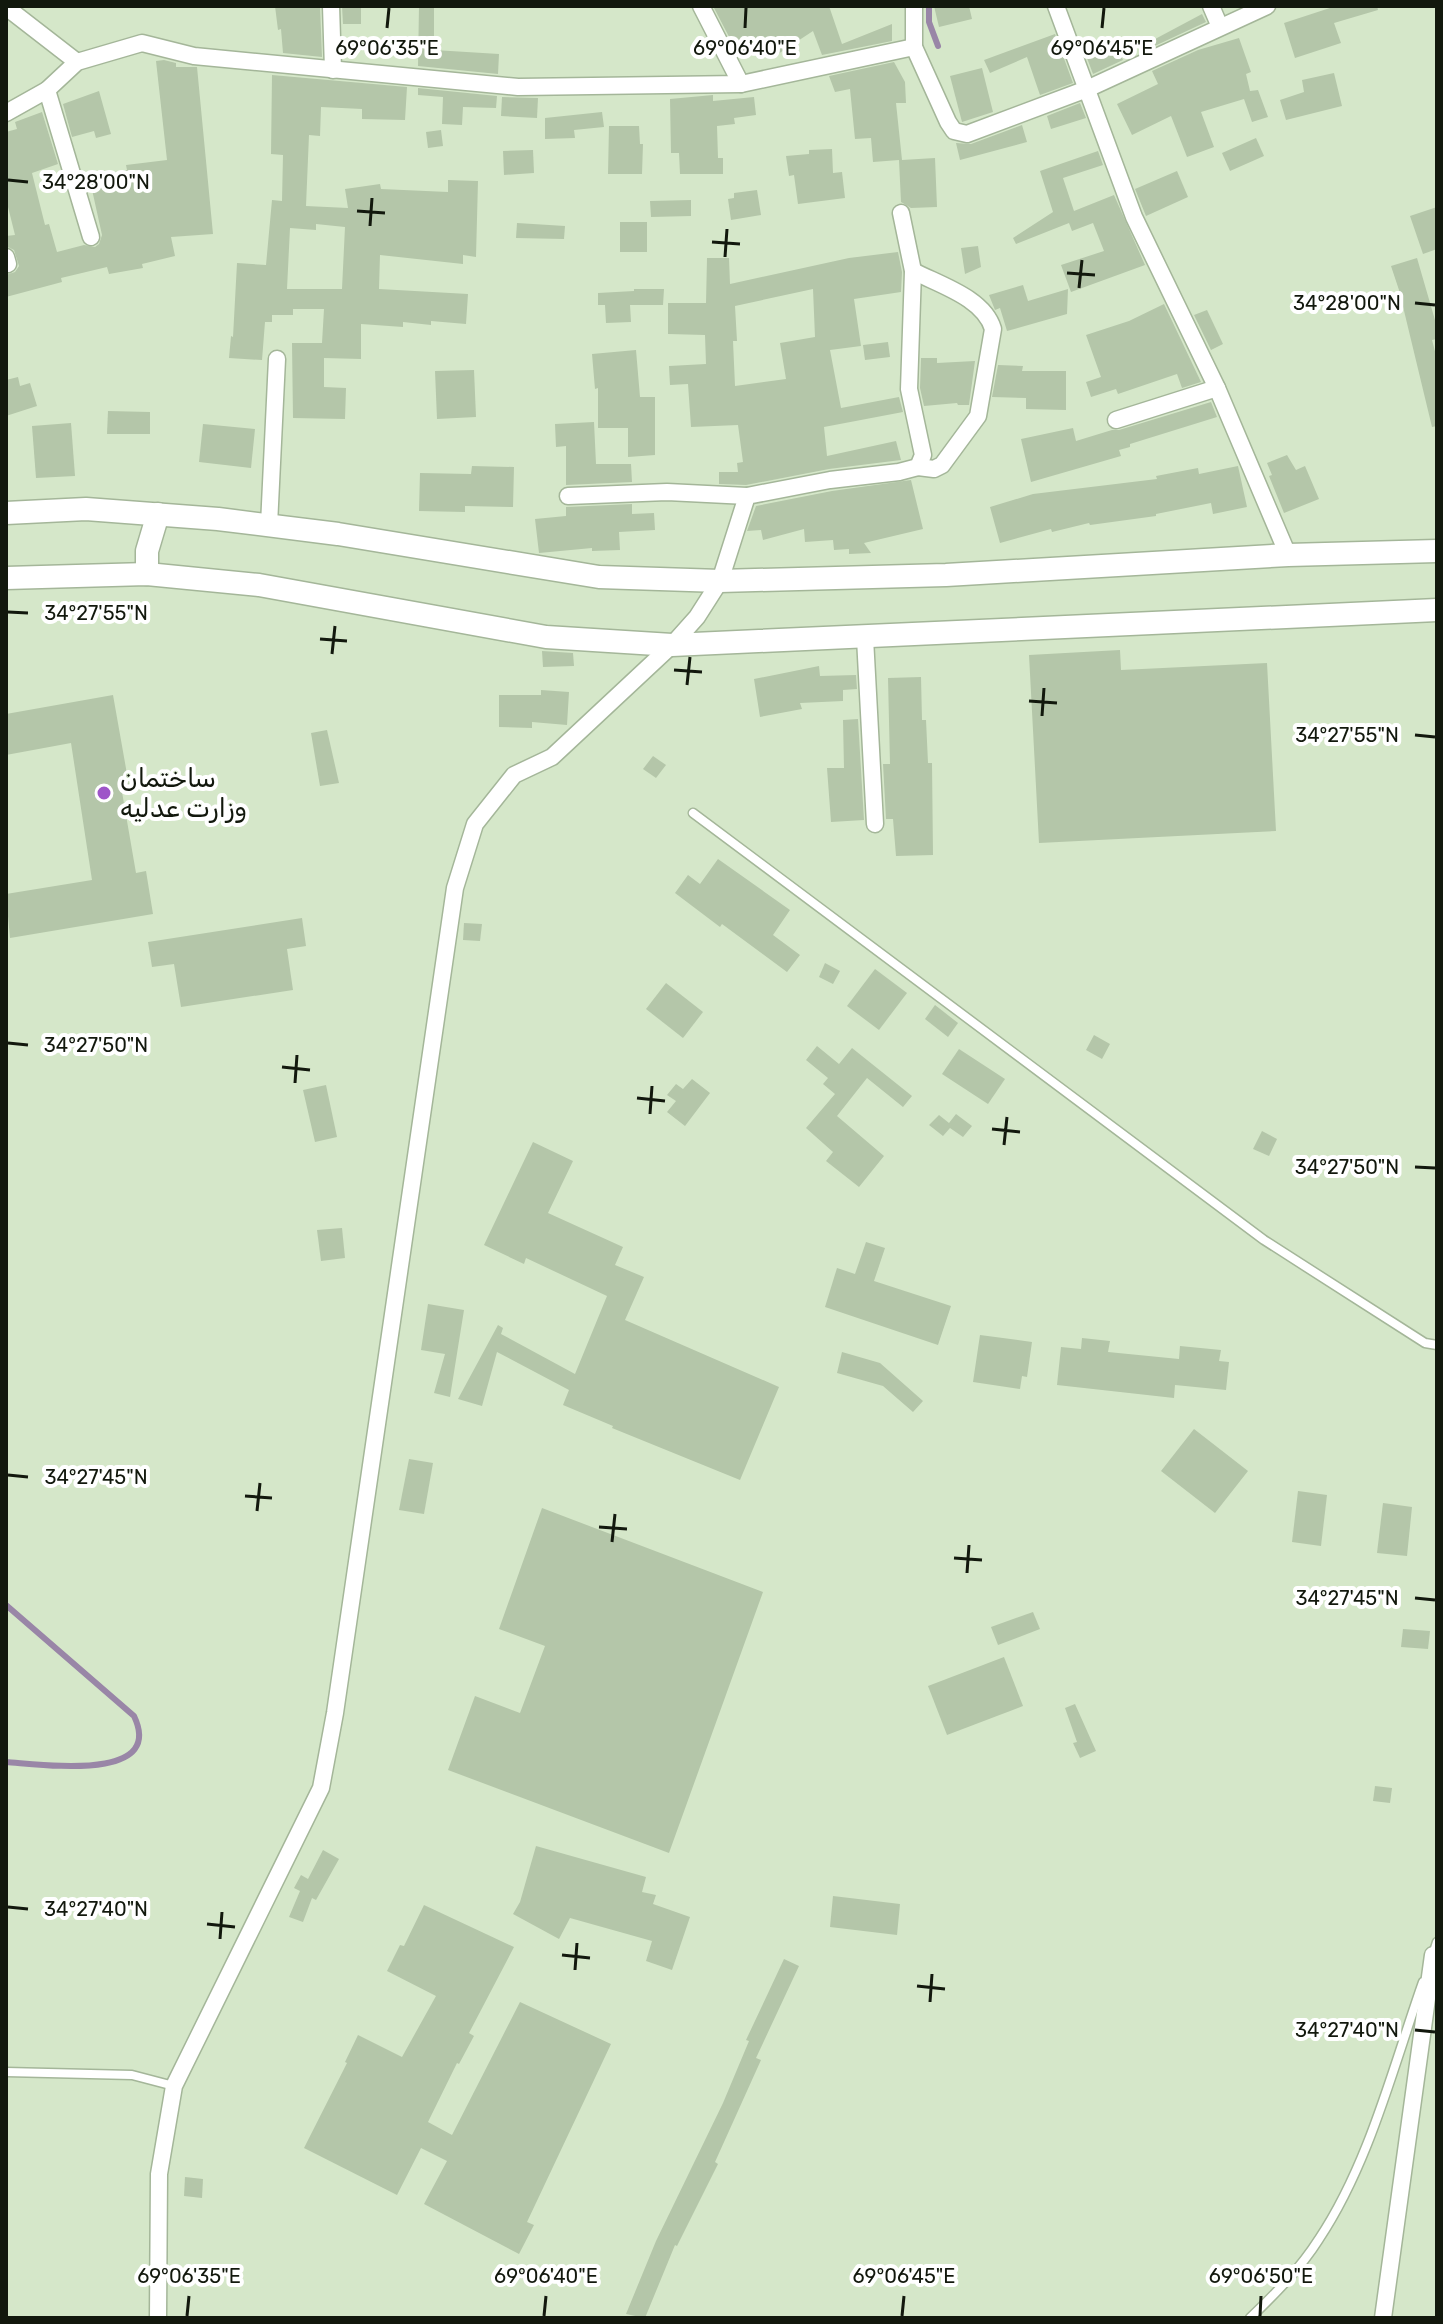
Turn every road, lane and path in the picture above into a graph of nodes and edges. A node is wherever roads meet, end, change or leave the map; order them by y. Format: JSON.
{"nodes":[{"id":1,"x":331,"y":6,"type":"edge"},
{"id":2,"x":701,"y":6,"type":"edge"},
{"id":3,"x":914,"y":6,"type":"edge"},
{"id":4,"x":1056,"y":6,"type":"edge"},
{"id":5,"x":1211,"y":6,"type":"edge"},
{"id":6,"x":1267,"y":6,"type":"edge"},
{"id":7,"x":6,"y":7,"type":"edge"},
{"id":8,"x":1220,"y":27,"type":"junction"},
{"id":9,"x":914,"y":47,"type":"junction"},
{"id":10,"x":77,"y":62,"type":"junction"},
{"id":11,"x":333,"y":70,"type":"junction"},
{"id":12,"x":741,"y":84,"type":"junction"},
{"id":13,"x":1087,"y":89,"type":"junction"},
{"id":14,"x":47,"y":90,"type":"junction"},
{"id":15,"x":6,"y":113,"type":"edge"},
{"id":16,"x":901,"y":213,"type":"dead end"},
{"id":17,"x":91,"y":237,"type":"dead end"},
{"id":18,"x":913,"y":271,"type":"junction"},
{"id":19,"x":277,"y":359,"type":"dead end"},
{"id":20,"x":1217,"y":388,"type":"junction"},
{"id":21,"x":1116,"y":420,"type":"dead end"},
{"id":22,"x":918,"y":467,"type":"junction"},
{"id":23,"x":568,"y":496,"type":"dead end"},
{"id":24,"x":747,"y":496,"type":"junction"},
{"id":25,"x":6,"y":513,"type":"edge"},
{"id":26,"x":158,"y":514,"type":"junction"},
{"id":27,"x":269,"y":525,"type":"junction"},
{"id":28,"x":1437,"y":551,"type":"edge"},
{"id":29,"x":1288,"y":555,"type":"junction"},
{"id":30,"x":147,"y":574,"type":"junction"},
{"id":31,"x":6,"y":578,"type":"edge"},
{"id":32,"x":720,"y":581,"type":"junction"},
{"id":33,"x":1437,"y":610,"type":"edge"},
{"id":34,"x":865,"y":638,"type":"junction"},
{"id":35,"x":672,"y":645,"type":"junction"},
{"id":36,"x":693,"y":813,"type":"dead end"},
{"id":37,"x":875,"y":824,"type":"dead end"},
{"id":38,"x":1437,"y":1345,"type":"edge"},
{"id":39,"x":1435,"y":1948,"type":"edge"},
{"id":40,"x":6,"y":2072,"type":"edge"},
{"id":41,"x":174,"y":2086,"type":"junction"},
{"id":42,"x":158,"y":2318,"type":"edge"},
{"id":43,"x":1250,"y":2318,"type":"edge"},
{"id":44,"x":1383,"y":2318,"type":"edge"}],
"edges":[{"from":1,"to":11,"type":"street"},
{"from":2,"to":12,"type":"street"},
{"from":3,"to":9,"type":"street"},
{"from":4,"to":13,"type":"street"},
{"from":5,"to":8,"type":"street"},
{"from":6,"to":8,"type":"street"},
{"from":7,"to":10,"type":"street"},
{"from":8,"to":13,"type":"street"},
{"from":9,"to":12,"type":"street"},
{"from":9,"to":13,"type":"street"},
{"from":10,"to":11,"type":"street"},
{"from":10,"to":14,"type":"street"},
{"from":11,"to":12,"type":"street"},
{"from":13,"to":20,"type":"street"},
{"from":14,"to":15,"type":"street"},
{"from":14,"to":17,"type":"street"},
{"from":16,"to":18,"type":"street"},
{"from":18,"to":22,"type":"street"},
{"from":18,"to":22,"type":"street"},
{"from":19,"to":27,"type":"street"},
{"from":20,"to":21,"type":"street"},
{"from":20,"to":29,"type":"street"},
{"from":22,"to":24,"type":"street"},
{"from":23,"to":24,"type":"street"},
{"from":24,"to":32,"type":"street"},
{"from":25,"to":26,"type":"street"},
{"from":26,"to":27,"type":"street"},
{"from":26,"to":30,"type":"street"},
{"from":27,"to":32,"type":"street"},
{"from":28,"to":29,"type":"street"},
{"from":29,"to":32,"type":"street"},
{"from":30,"to":31,"type":"street"},
{"from":30,"to":35,"type":"street"},
{"from":32,"to":35,"type":"street"},
{"from":33,"to":34,"type":"street"},
{"from":34,"to":35,"type":"street"},
{"from":34,"to":37,"type":"street"},
{"from":35,"to":41,"type":"street"},
{"from":36,"to":38,"type":"lane"},
{"from":39,"to":43,"type":"lane"},
{"from":39,"to":44,"type":"street"},
{"from":40,"to":41,"type":"lane"},
{"from":41,"to":42,"type":"street"}]}
